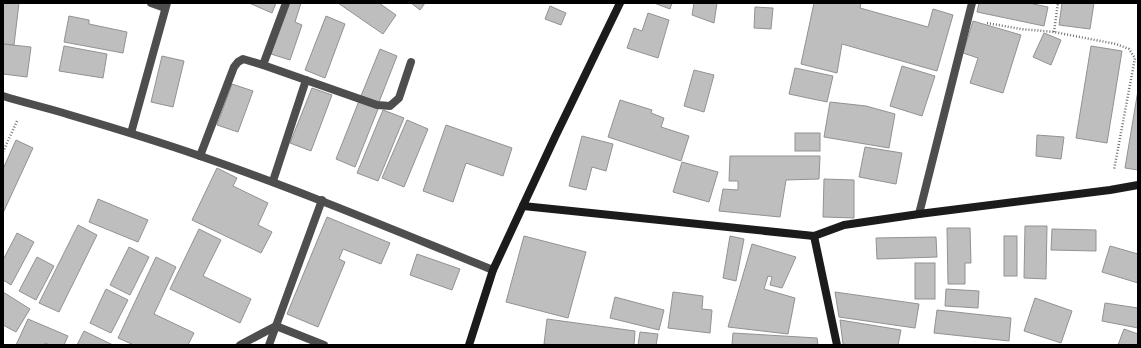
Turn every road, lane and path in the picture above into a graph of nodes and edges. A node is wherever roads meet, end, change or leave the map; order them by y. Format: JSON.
{"nodes":[{"id":1,"x":151,"y":3,"type":"edge"},
{"id":2,"x":286,"y":3,"type":"edge"},
{"id":3,"x":620,"y":3,"type":"edge"},
{"id":4,"x":972,"y":3,"type":"edge"},
{"id":5,"x":1058,"y":3,"type":"edge"},
{"id":6,"x":166,"y":5,"type":"edge"},
{"id":7,"x":968,"y":19,"type":"junction"},
{"id":8,"x":1054,"y":32,"type":"junction"},
{"id":9,"x":411,"y":62,"type":"dead end"},
{"id":10,"x":263,"y":65,"type":"junction"},
{"id":11,"x":306,"y":80,"type":"junction"},
{"id":12,"x":3,"y":96,"type":"edge"},
{"id":13,"x":26,"y":103,"type":"junction"},
{"id":14,"x":131,"y":133,"type":"junction"},
{"id":15,"x":3,"y":152,"type":"edge"},
{"id":16,"x":200,"y":156,"type":"junction"},
{"id":17,"x":272,"y":182,"type":"junction"},
{"id":18,"x":1138,"y":185,"type":"edge"},
{"id":19,"x":1110,"y":190,"type":"junction"},
{"id":20,"x":322,"y":200,"type":"junction"},
{"id":21,"x":523,"y":206,"type":"junction"},
{"id":22,"x":920,"y":214,"type":"junction"},
{"id":23,"x":814,"y":236,"type":"junction"},
{"id":24,"x":493,"y":270,"type":"junction"},
{"id":25,"x":276,"y":326,"type":"junction"},
{"id":26,"x":240,"y":345,"type":"edge"},
{"id":27,"x":269,"y":345,"type":"edge"},
{"id":28,"x":324,"y":345,"type":"edge"},
{"id":29,"x":469,"y":345,"type":"edge"},
{"id":30,"x":837,"y":345,"type":"edge"}],
"edges":[{"from":1,"to":6,"type":"street"},
{"from":2,"to":10,"type":"street"},
{"from":3,"to":21,"type":"street"},
{"from":4,"to":7,"type":"street"},
{"from":5,"to":8,"type":"path"},
{"from":6,"to":14,"type":"street"},
{"from":7,"to":8,"type":"path"},
{"from":7,"to":22,"type":"street"},
{"from":8,"to":19,"type":"path"},
{"from":9,"to":11,"type":"street"},
{"from":10,"to":11,"type":"street"},
{"from":10,"to":16,"type":"street"},
{"from":11,"to":17,"type":"street"},
{"from":12,"to":13,"type":"street"},
{"from":13,"to":14,"type":"street"},
{"from":13,"to":15,"type":"path"},
{"from":14,"to":16,"type":"street"},
{"from":16,"to":17,"type":"street"},
{"from":17,"to":20,"type":"street"},
{"from":18,"to":19,"type":"street"},
{"from":19,"to":22,"type":"street"},
{"from":20,"to":24,"type":"street"},
{"from":20,"to":25,"type":"street"},
{"from":21,"to":23,"type":"street"},
{"from":21,"to":24,"type":"street"},
{"from":22,"to":23,"type":"street"},
{"from":23,"to":30,"type":"street"},
{"from":24,"to":29,"type":"street"},
{"from":25,"to":26,"type":"street"},
{"from":25,"to":27,"type":"street"},
{"from":25,"to":28,"type":"street"}]}
